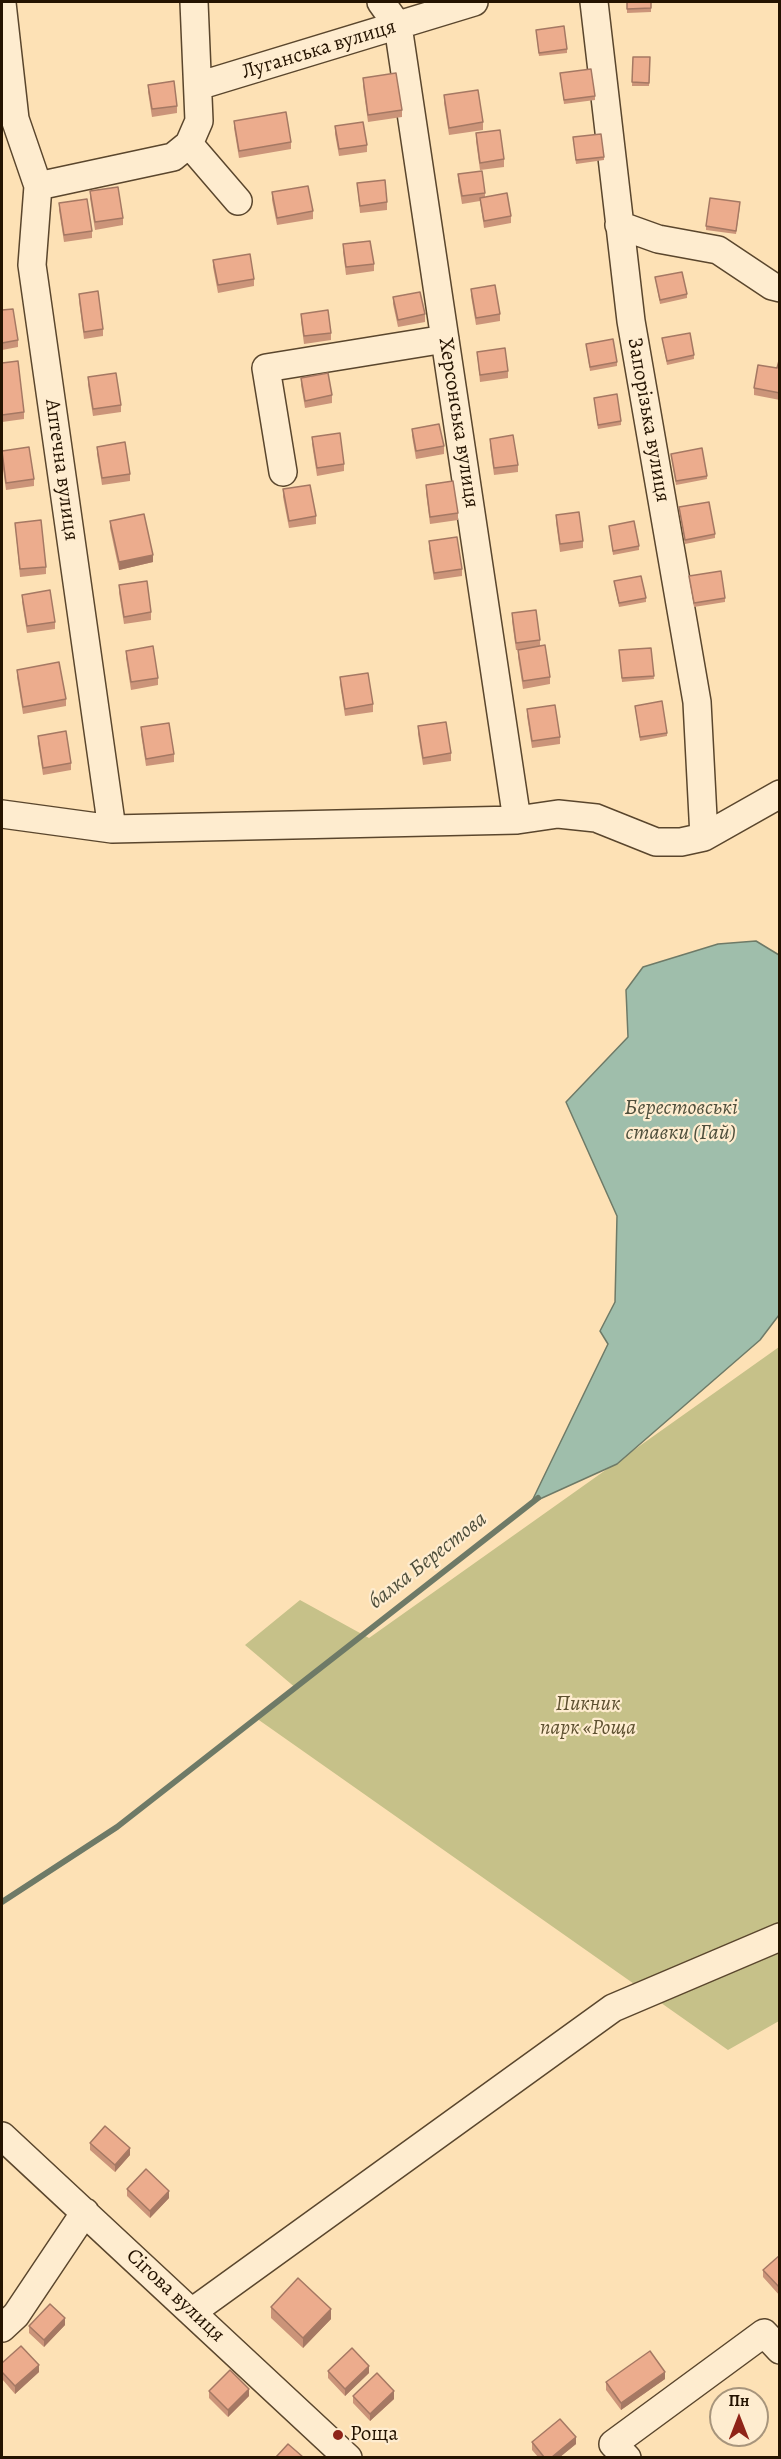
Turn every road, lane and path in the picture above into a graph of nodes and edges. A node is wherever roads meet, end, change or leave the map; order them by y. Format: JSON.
{"nodes":[{"id":1,"x":194,"y":2,"type":"edge"},
{"id":2,"x":381,"y":2,"type":"edge"},
{"id":3,"x":474,"y":2,"type":"edge"},
{"id":4,"x":594,"y":2,"type":"edge"},
{"id":5,"x":2,"y":3,"type":"edge"},
{"id":6,"x":398,"y":26,"type":"junction"},
{"id":7,"x":198,"y":86,"type":"junction"},
{"id":8,"x":189,"y":144,"type":"junction"},
{"id":9,"x":38,"y":186,"type":"junction"},
{"id":10,"x":238,"y":201,"type":"dead end"},
{"id":11,"x":619,"y":225,"type":"junction"},
{"id":12,"x":780,"y":288,"type":"edge"},
{"id":13,"x":445,"y":339,"type":"junction"},
{"id":14,"x":283,"y":472,"type":"dead end"},
{"id":15,"x":780,"y":794,"type":"edge"},
{"id":16,"x":2,"y":814,"type":"edge"},
{"id":17,"x":517,"y":820,"type":"junction"},
{"id":18,"x":112,"y":829,"type":"junction"},
{"id":19,"x":705,"y":837,"type":"junction"},
{"id":20,"x":780,"y":1938,"type":"edge"},
{"id":21,"x":2,"y":2136,"type":"edge"},
{"id":22,"x":85,"y":2212,"type":"junction"},
{"id":23,"x":192,"y":2312,"type":"junction"},
{"id":24,"x":2,"y":2328,"type":"edge"},
{"id":25,"x":780,"y":2350,"type":"edge"},
{"id":26,"x":348,"y":2457,"type":"edge"},
{"id":27,"x":627,"y":2457,"type":"edge"}],
"edges":[{"from":1,"to":7,"type":"street"},
{"from":2,"to":6,"type":"street"},
{"from":3,"to":6,"type":"street","name":"Луганська вулиця"},
{"from":4,"to":11,"type":"street","name":"Запорізька вулиця"},
{"from":5,"to":9,"type":"street","name":"Аптечна вулиця"},
{"from":6,"to":7,"type":"street","name":"Луганська вулиця"},
{"from":6,"to":13,"type":"street","name":"Херсонська вулиця"},
{"from":7,"to":8,"type":"street"},
{"from":8,"to":9,"type":"street"},
{"from":8,"to":10,"type":"street"},
{"from":9,"to":18,"type":"street","name":"Аптечна вулиця"},
{"from":11,"to":12,"type":"street"},
{"from":11,"to":19,"type":"street","name":"Запорізька вулиця"},
{"from":13,"to":14,"type":"street"},
{"from":13,"to":17,"type":"street","name":"Херсонська вулиця"},
{"from":15,"to":19,"type":"street"},
{"from":16,"to":18,"type":"street"},
{"from":17,"to":18,"type":"street"},
{"from":17,"to":19,"type":"street"},
{"from":20,"to":23,"type":"street"},
{"from":21,"to":22,"type":"street","name":"Сігова вулиця"},
{"from":22,"to":23,"type":"street","name":"Сігова вулиця"},
{"from":22,"to":24,"type":"street"},
{"from":23,"to":26,"type":"street","name":"Сігова вулиця"},
{"from":25,"to":27,"type":"street"}]}
